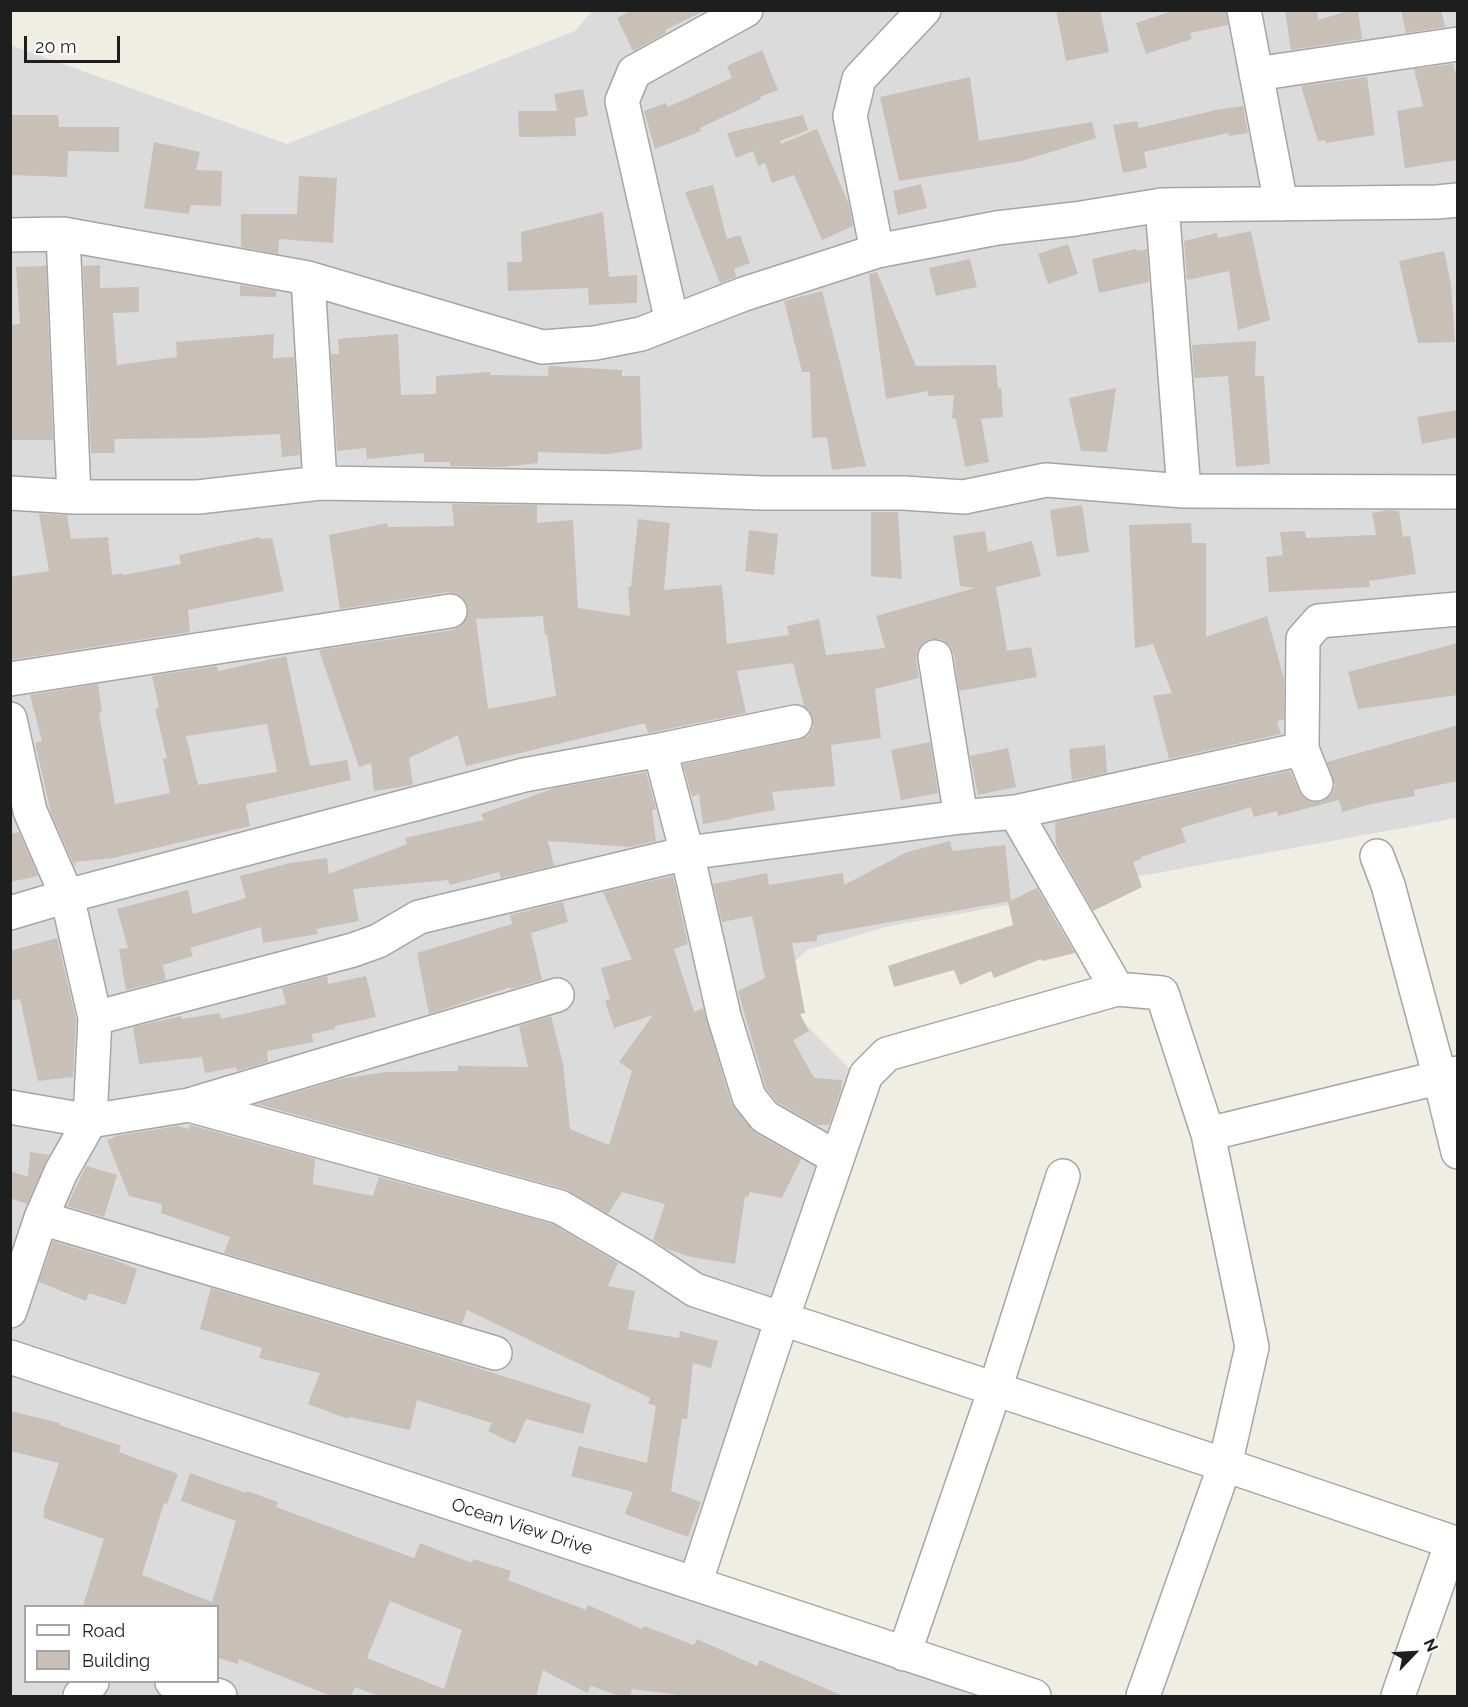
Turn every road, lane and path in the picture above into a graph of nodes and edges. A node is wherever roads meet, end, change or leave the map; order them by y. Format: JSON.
{"nodes":[{"id":1,"x":746,"y":10,"type":"edge"},
{"id":2,"x":924,"y":10,"type":"edge"},
{"id":3,"x":1244,"y":10,"type":"edge"},
{"id":4,"x":1458,"y":44,"type":"edge"},
{"id":5,"x":1256,"y":74,"type":"junction"},
{"id":6,"x":1458,"y":200,"type":"edge"},
{"id":7,"x":1281,"y":204,"type":"junction"},
{"id":8,"x":1162,"y":205,"type":"junction"},
{"id":9,"x":63,"y":234,"type":"junction"},
{"id":10,"x":10,"y":236,"type":"edge"},
{"id":11,"x":877,"y":251,"type":"junction"},
{"id":12,"x":308,"y":278,"type":"junction"},
{"id":13,"x":672,"y":322,"type":"junction"},
{"id":14,"x":320,"y":483,"type":"junction"},
{"id":15,"x":1184,"y":491,"type":"junction"},
{"id":16,"x":1458,"y":492,"type":"edge"},
{"id":17,"x":10,"y":493,"type":"edge"},
{"id":18,"x":74,"y":497,"type":"junction"},
{"id":19,"x":1458,"y":609,"type":"edge"},
{"id":20,"x":450,"y":611,"type":"dead end"},
{"id":21,"x":935,"y":657,"type":"dead end"},
{"id":22,"x":10,"y":679,"type":"edge"},
{"id":23,"x":10,"y":719,"type":"edge"},
{"id":24,"x":795,"y":722,"type":"dead end"},
{"id":25,"x":1302,"y":749,"type":"junction"},
{"id":26,"x":660,"y":750,"type":"junction"},
{"id":27,"x":1316,"y":784,"type":"dead end"},
{"id":28,"x":1014,"y":812,"type":"junction"},
{"id":29,"x":20,"y":813,"type":"edge"},
{"id":30,"x":961,"y":817,"type":"junction"},
{"id":31,"x":687,"y":854,"type":"junction"},
{"id":32,"x":1377,"y":856,"type":"dead end"},
{"id":33,"x":67,"y":896,"type":"junction"},
{"id":34,"x":10,"y":913,"type":"edge"},
{"id":35,"x":1117,"y":989,"type":"junction"},
{"id":36,"x":556,"y":995,"type":"dead end"},
{"id":37,"x":95,"y":1018,"type":"junction"},
{"id":38,"x":1449,"y":1075,"type":"edge"},
{"id":39,"x":189,"y":1105,"type":"junction"},
{"id":40,"x":10,"y":1107,"type":"edge"},
{"id":41,"x":90,"y":1121,"type":"junction"},
{"id":42,"x":1208,"y":1134,"type":"junction"},
{"id":43,"x":1458,"y":1152,"type":"edge"},
{"id":44,"x":837,"y":1158,"type":"junction"},
{"id":45,"x":1063,"y":1176,"type":"dead end"},
{"id":46,"x":41,"y":1218,"type":"junction"},
{"id":47,"x":10,"y":1311,"type":"edge"},
{"id":48,"x":782,"y":1319,"type":"junction"},
{"id":49,"x":495,"y":1353,"type":"dead end"},
{"id":50,"x":10,"y":1357,"type":"edge"},
{"id":51,"x":995,"y":1389,"type":"junction"},
{"id":52,"x":1225,"y":1465,"type":"junction"},
{"id":53,"x":1455,"y":1543,"type":"edge"},
{"id":54,"x":695,"y":1584,"type":"junction"},
{"id":55,"x":904,"y":1654,"type":"junction"},
{"id":56,"x":91,"y":1683,"type":"edge"},
{"id":57,"x":175,"y":1683,"type":"edge"},
{"id":58,"x":80,"y":1696,"type":"edge"},
{"id":59,"x":220,"y":1696,"type":"edge"},
{"id":60,"x":1034,"y":1696,"type":"edge"},
{"id":61,"x":1143,"y":1696,"type":"edge"},
{"id":62,"x":1398,"y":1696,"type":"edge"}],
"edges":[{"from":1,"to":13,"type":"street"},
{"from":2,"to":11,"type":"street"},
{"from":3,"to":5,"type":"street"},
{"from":4,"to":5,"type":"street"},
{"from":5,"to":7,"type":"street"},
{"from":6,"to":7,"type":"street"},
{"from":7,"to":8,"type":"street"},
{"from":8,"to":11,"type":"street"},
{"from":8,"to":15,"type":"street"},
{"from":9,"to":10,"type":"street"},
{"from":9,"to":12,"type":"street"},
{"from":9,"to":18,"type":"street"},
{"from":11,"to":13,"type":"street"},
{"from":12,"to":13,"type":"street"},
{"from":12,"to":14,"type":"street"},
{"from":14,"to":15,"type":"street"},
{"from":14,"to":18,"type":"street"},
{"from":15,"to":16,"type":"street"},
{"from":17,"to":18,"type":"street"},
{"from":19,"to":25,"type":"street"},
{"from":20,"to":22,"type":"street"},
{"from":21,"to":30,"type":"street"},
{"from":23,"to":29,"type":"street"},
{"from":24,"to":26,"type":"street"},
{"from":25,"to":27,"type":"street"},
{"from":25,"to":28,"type":"street"},
{"from":26,"to":31,"type":"street"},
{"from":26,"to":33,"type":"street"},
{"from":28,"to":30,"type":"street"},
{"from":28,"to":35,"type":"street"},
{"from":29,"to":33,"type":"street"},
{"from":30,"to":31,"type":"street"},
{"from":31,"to":37,"type":"street"},
{"from":31,"to":44,"type":"street"},
{"from":32,"to":38,"type":"street"},
{"from":33,"to":34,"type":"street"},
{"from":33,"to":37,"type":"street"},
{"from":35,"to":42,"type":"street"},
{"from":35,"to":44,"type":"street"},
{"from":36,"to":39,"type":"street"},
{"from":37,"to":41,"type":"street"},
{"from":38,"to":42,"type":"street"},
{"from":38,"to":43,"type":"street"},
{"from":39,"to":41,"type":"street"},
{"from":39,"to":48,"type":"street"},
{"from":40,"to":41,"type":"street"},
{"from":41,"to":46,"type":"street"},
{"from":42,"to":52,"type":"street"},
{"from":44,"to":48,"type":"street"},
{"from":45,"to":51,"type":"street"},
{"from":46,"to":47,"type":"street"},
{"from":46,"to":49,"type":"street"},
{"from":48,"to":51,"type":"street"},
{"from":48,"to":54,"type":"street"},
{"from":50,"to":54,"type":"street","name":"Ocean View Drive"},
{"from":51,"to":52,"type":"street"},
{"from":51,"to":55,"type":"street"},
{"from":52,"to":53,"type":"street"},
{"from":52,"to":61,"type":"street"},
{"from":53,"to":62,"type":"street"},
{"from":54,"to":55,"type":"street","name":"Ocean View Drive"},
{"from":55,"to":60,"type":"street","name":"Ocean View Drive"},
{"from":56,"to":58,"type":"street"},
{"from":57,"to":59,"type":"street"}]}
